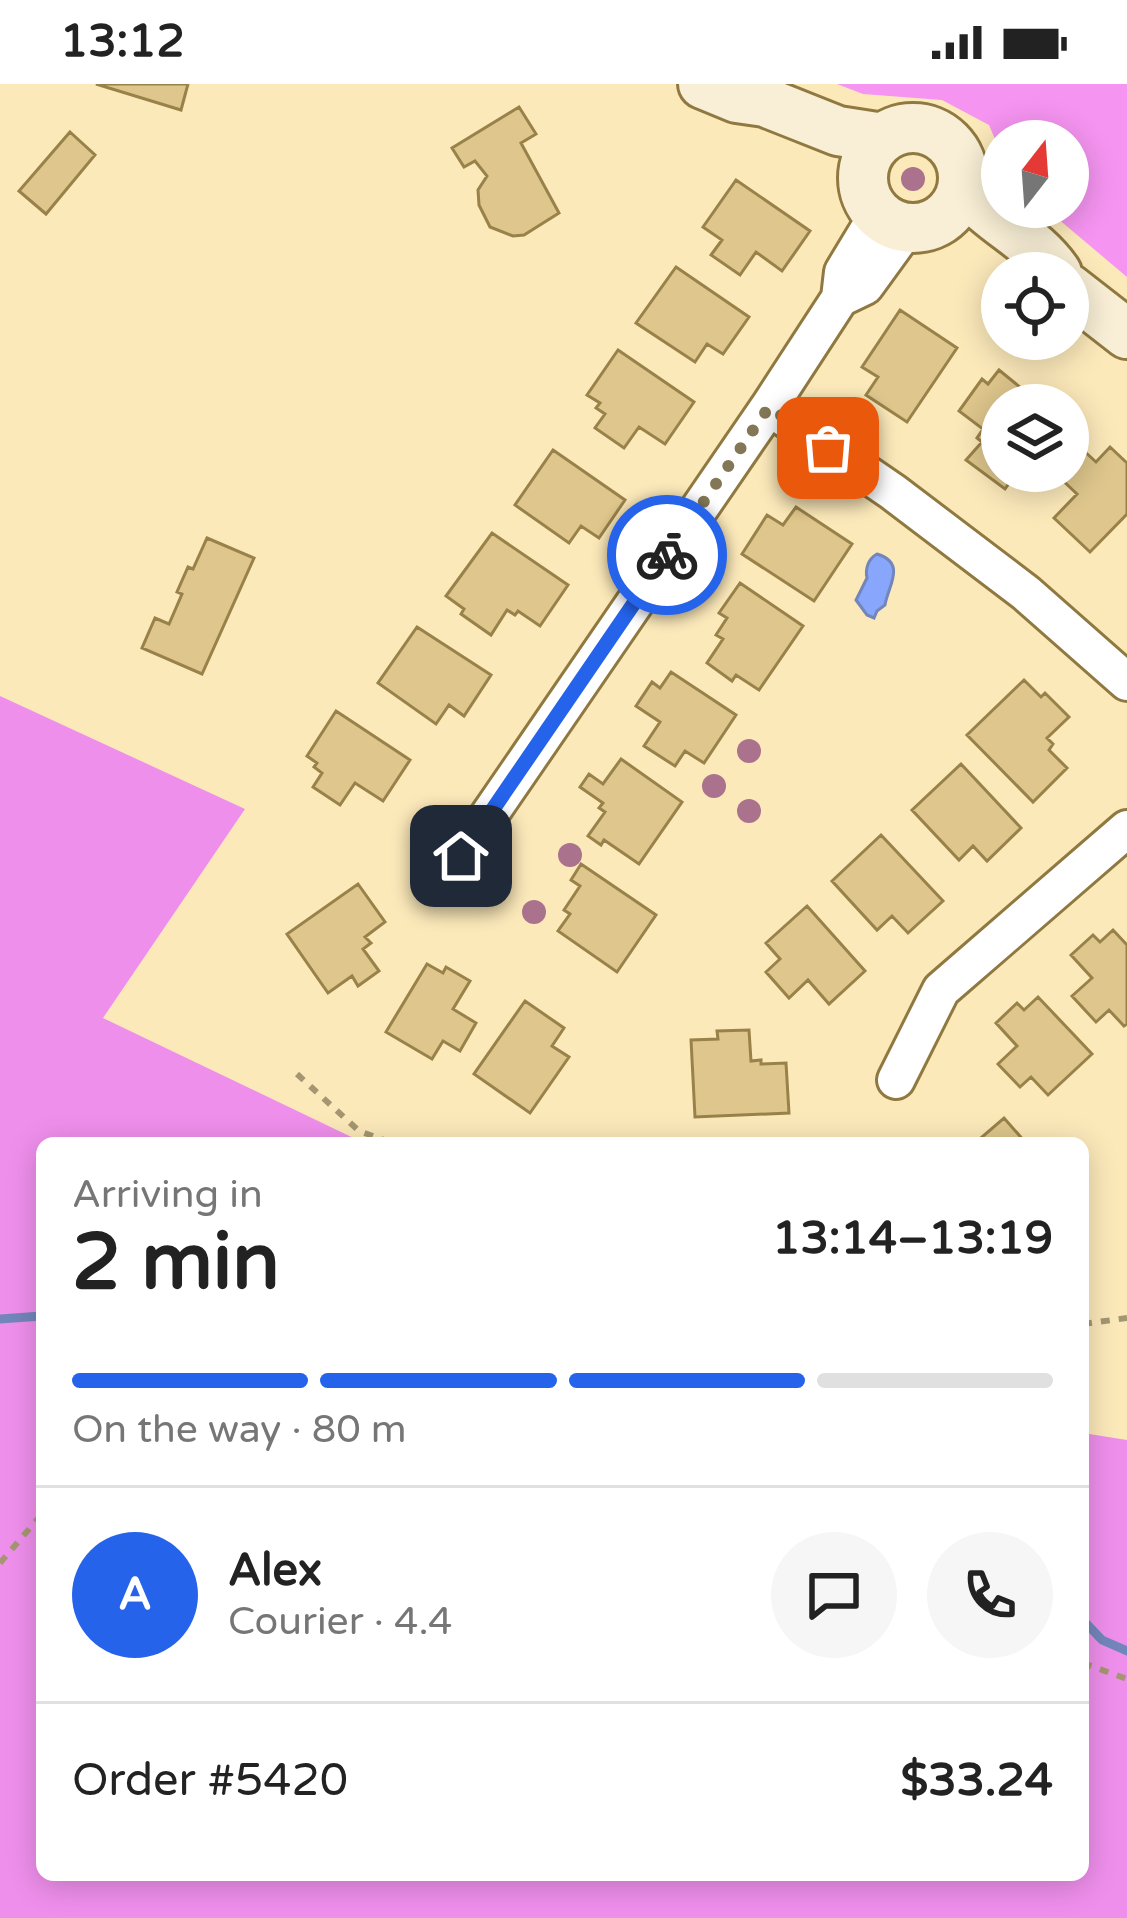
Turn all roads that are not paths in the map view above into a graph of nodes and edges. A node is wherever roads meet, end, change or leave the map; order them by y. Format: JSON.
{"nodes":[{"id":1,"x":720,"y":91,"type":"edge"},
{"id":2,"x":906,"y":194,"type":"junction"},
{"id":3,"x":999,"y":252,"type":"edge"},
{"id":4,"x":1041,"y":252,"type":"edge"},
{"id":5,"x":1089,"y":304,"type":"edge"},
{"id":6,"x":1127,"y":334,"type":"edge"},
{"id":7,"x":769,"y":407,"type":"junction"},
{"id":8,"x":1127,"y":682,"type":"edge"},
{"id":9,"x":1127,"y":829,"type":"edge"},
{"id":10,"x":461,"y":856,"type":"dead end"},
{"id":11,"x":896,"y":1080,"type":"dead end"}],
"edges":[{"from":1,"to":2,"type":"main road"},
{"from":2,"to":3,"type":"main road"},
{"from":2,"to":4,"type":"main road"},
{"from":2,"to":7,"type":"street"},
{"from":5,"to":6,"type":"main road"},
{"from":7,"to":8,"type":"street"},
{"from":7,"to":10,"type":"street"},
{"from":9,"to":11,"type":"street"}]}
